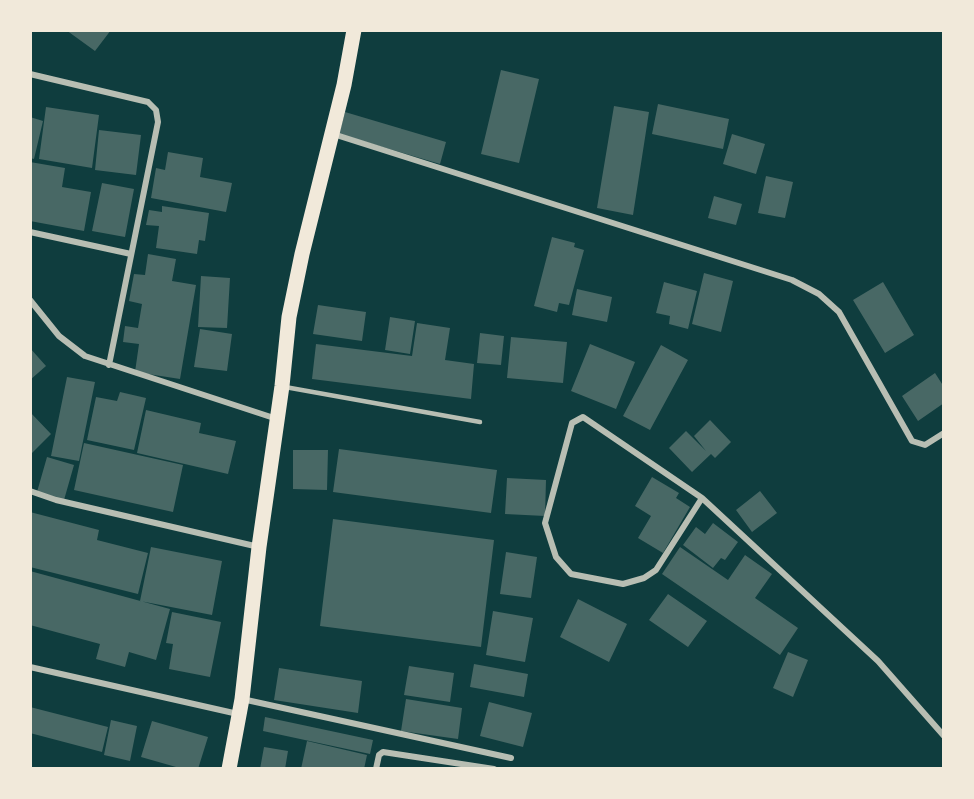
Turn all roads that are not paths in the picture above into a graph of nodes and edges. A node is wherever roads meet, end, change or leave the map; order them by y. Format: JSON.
{"nodes":[{"id":1,"x":354,"y":30,"type":"edge"},
{"id":2,"x":30,"y":74,"type":"edge"},
{"id":3,"x":332,"y":134,"type":"junction"},
{"id":4,"x":30,"y":232,"type":"edge"},
{"id":5,"x":131,"y":254,"type":"junction"},
{"id":6,"x":30,"y":300,"type":"edge"},
{"id":7,"x":109,"y":365,"type":"junction"},
{"id":8,"x":282,"y":386,"type":"junction"},
{"id":9,"x":277,"y":419,"type":"junction"},
{"id":10,"x":480,"y":422,"type":"dead end"},
{"id":11,"x":944,"y":433,"type":"edge"},
{"id":12,"x":30,"y":491,"type":"edge"},
{"id":13,"x":702,"y":498,"type":"junction"},
{"id":14,"x":259,"y":547,"type":"junction"},
{"id":15,"x":30,"y":667,"type":"edge"},
{"id":16,"x":240,"y":706,"type":"junction"},
{"id":17,"x":944,"y":736,"type":"edge"},
{"id":18,"x":511,"y":758,"type":"dead end"},
{"id":19,"x":229,"y":769,"type":"edge"},
{"id":20,"x":376,"y":769,"type":"edge"},
{"id":21,"x":494,"y":769,"type":"edge"}],
"edges":[{"from":1,"to":3,"type":"main road"},
{"from":2,"to":5,"type":"street"},
{"from":3,"to":8,"type":"main road"},
{"from":3,"to":11,"type":"street"},
{"from":4,"to":5,"type":"street"},
{"from":5,"to":7,"type":"street"},
{"from":6,"to":7,"type":"street"},
{"from":7,"to":9,"type":"street"},
{"from":8,"to":9,"type":"main road"},
{"from":8,"to":10,"type":"lane"},
{"from":9,"to":14,"type":"main road"},
{"from":12,"to":14,"type":"street"},
{"from":13,"to":13,"type":"street"},
{"from":13,"to":17,"type":"street"},
{"from":14,"to":16,"type":"main road"},
{"from":15,"to":16,"type":"street"},
{"from":16,"to":18,"type":"street"},
{"from":16,"to":19,"type":"main road"},
{"from":20,"to":21,"type":"street"}]}
